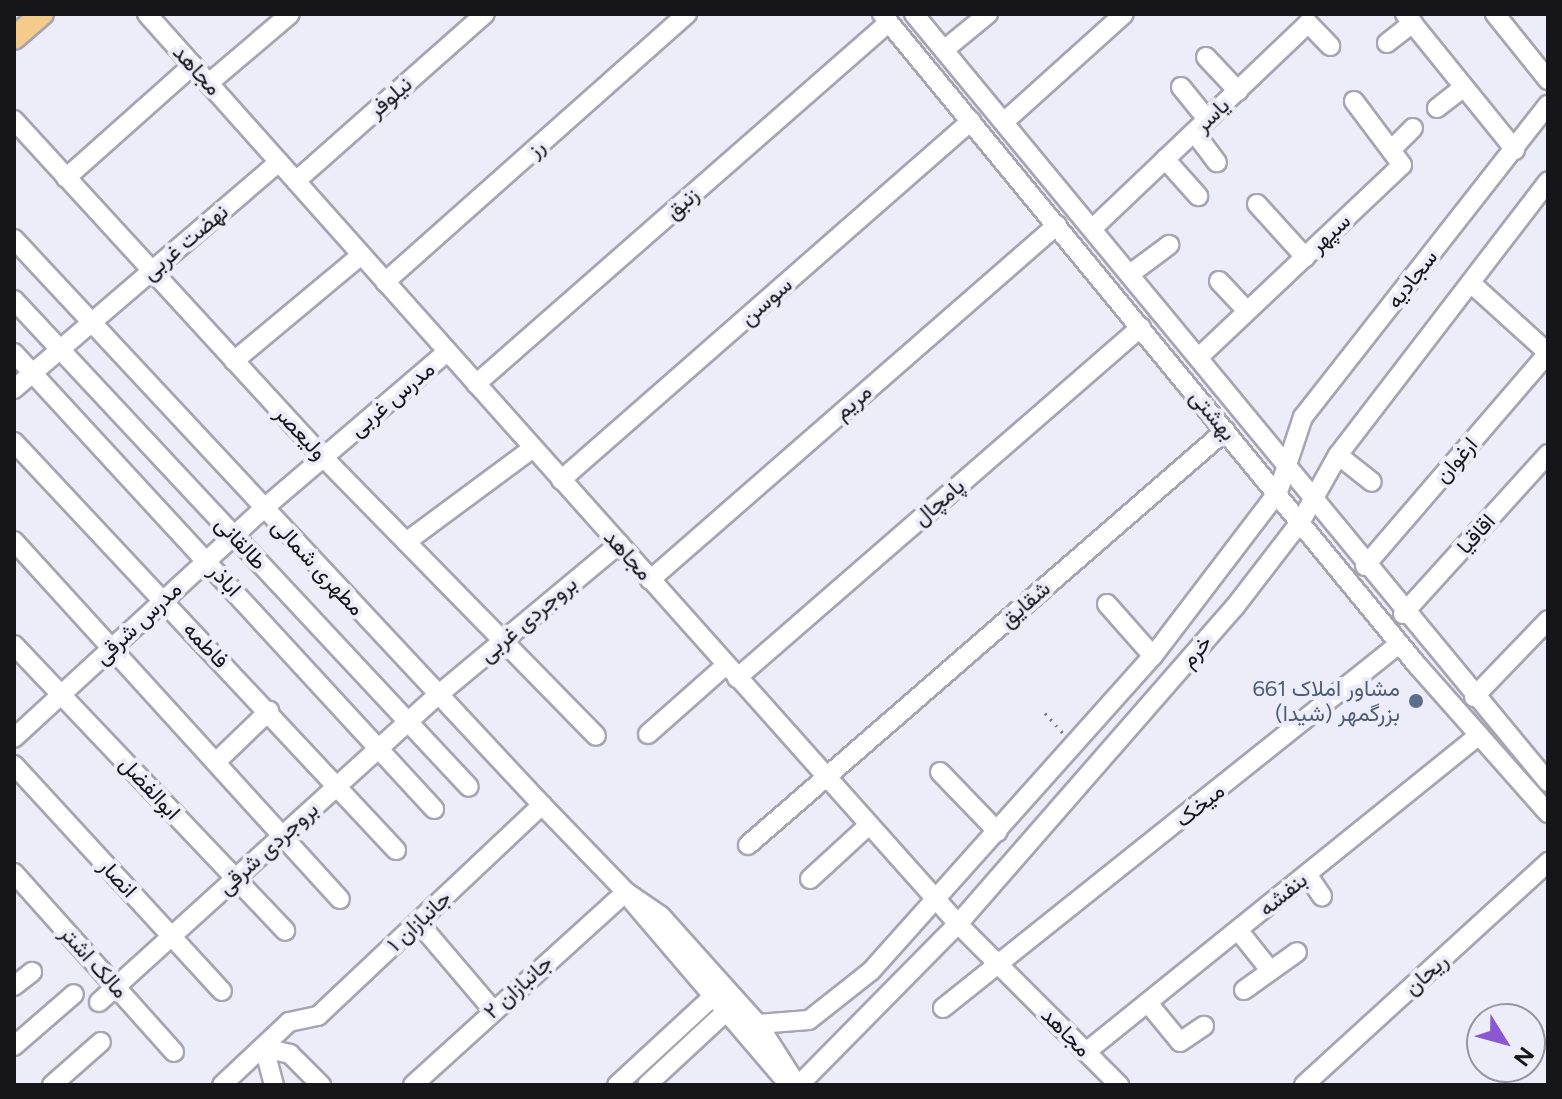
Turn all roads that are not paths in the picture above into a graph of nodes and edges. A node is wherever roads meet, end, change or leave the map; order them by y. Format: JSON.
{"nodes":[{"id":1,"x":42,"y":14,"type":"edge"},
{"id":2,"x":147,"y":14,"type":"edge"},
{"id":3,"x":290,"y":14,"type":"edge"},
{"id":4,"x":485,"y":14,"type":"edge"},
{"id":5,"x":687,"y":14,"type":"edge"},
{"id":6,"x":914,"y":14,"type":"edge"},
{"id":7,"x":988,"y":14,"type":"edge"},
{"id":8,"x":1124,"y":14,"type":"edge"},
{"id":9,"x":1495,"y":14,"type":"edge"},
{"id":10,"x":885,"y":18,"type":"edge"},
{"id":11,"x":1409,"y":18,"type":"edge"},
{"id":12,"x":14,"y":38,"type":"edge"},
{"id":13,"x":1387,"y":43,"type":"dead end"},
{"id":14,"x":1330,"y":46,"type":"dead end"},
{"id":15,"x":944,"y":50,"type":"junction"},
{"id":16,"x":1206,"y":57,"type":"dead end"},
{"id":17,"x":193,"y":65,"type":"junction"},
{"id":18,"x":1548,"y":80,"type":"edge"},
{"id":19,"x":209,"y":83,"type":"junction"},
{"id":20,"x":1181,"y":87,"type":"dead end"},
{"id":21,"x":1464,"y":87,"type":"junction"},
{"id":22,"x":1238,"y":91,"type":"junction"},
{"id":23,"x":1354,"y":101,"type":"dead end"},
{"id":24,"x":1548,"y":105,"type":"edge"},
{"id":25,"x":1437,"y":108,"type":"dead end"},
{"id":26,"x":14,"y":120,"type":"edge"},
{"id":27,"x":971,"y":121,"type":"junction"},
{"id":28,"x":1004,"y":122,"type":"junction"},
{"id":29,"x":1201,"y":126,"type":"junction"},
{"id":30,"x":1413,"y":128,"type":"dead end"},
{"id":31,"x":1391,"y":150,"type":"junction"},
{"id":32,"x":1515,"y":150,"type":"junction"},
{"id":33,"x":1165,"y":159,"type":"junction"},
{"id":34,"x":279,"y":162,"type":"junction"},
{"id":35,"x":1217,"y":162,"type":"dead end"},
{"id":36,"x":66,"y":178,"type":"junction"},
{"id":37,"x":296,"y":181,"type":"junction"},
{"id":38,"x":1548,"y":181,"type":"edge"},
{"id":39,"x":1198,"y":196,"type":"dead end"},
{"id":40,"x":1257,"y":204,"type":"dead end"},
{"id":41,"x":1057,"y":225,"type":"junction"},
{"id":42,"x":1093,"y":228,"type":"junction"},
{"id":43,"x":14,"y":239,"type":"edge"},
{"id":44,"x":1169,"y":245,"type":"dead end"},
{"id":45,"x":361,"y":255,"type":"junction"},
{"id":46,"x":1305,"y":257,"type":"junction"},
{"id":47,"x":150,"y":271,"type":"junction"},
{"id":48,"x":1130,"y":274,"type":"junction"},
{"id":49,"x":1219,"y":281,"type":"dead end"},
{"id":50,"x":385,"y":282,"type":"junction"},
{"id":51,"x":1472,"y":284,"type":"junction"},
{"id":52,"x":14,"y":300,"type":"edge"},
{"id":53,"x":1247,"y":311,"type":"junction"},
{"id":54,"x":90,"y":322,"type":"junction"},
{"id":55,"x":1141,"y":327,"type":"junction"},
{"id":56,"x":1548,"y":327,"type":"edge"},
{"id":57,"x":60,"y":349,"type":"junction"},
{"id":58,"x":1544,"y":349,"type":"edge"},
{"id":59,"x":447,"y":352,"type":"junction"},
{"id":60,"x":14,"y":353,"type":"edge"},
{"id":61,"x":1199,"y":357,"type":"junction"},
{"id":62,"x":234,"y":361,"type":"junction"},
{"id":63,"x":32,"y":373,"type":"junction"},
{"id":64,"x":476,"y":384,"type":"junction"},
{"id":65,"x":14,"y":389,"type":"edge"},
{"id":66,"x":1225,"y":431,"type":"junction"},
{"id":67,"x":14,"y":442,"type":"edge"},
{"id":68,"x":533,"y":448,"type":"junction"},
{"id":69,"x":1548,"y":454,"type":"edge"},
{"id":70,"x":1338,"y":455,"type":"junction"},
{"id":71,"x":323,"y":457,"type":"junction"},
{"id":72,"x":1284,"y":459,"type":"junction"},
{"id":73,"x":561,"y":480,"type":"junction"},
{"id":74,"x":1372,"y":482,"type":"dead end"},
{"id":75,"x":1278,"y":492,"type":"junction"},
{"id":76,"x":1313,"y":496,"type":"junction"},
{"id":77,"x":263,"y":509,"type":"junction"},
{"id":78,"x":1301,"y":521,"type":"junction"},
{"id":79,"x":234,"y":535,"type":"junction"},
{"id":80,"x":14,"y":541,"type":"edge"},
{"id":81,"x":406,"y":542,"type":"junction"},
{"id":82,"x":619,"y":544,"type":"junction"},
{"id":83,"x":206,"y":561,"type":"junction"},
{"id":84,"x":1365,"y":566,"type":"junction"},
{"id":85,"x":650,"y":580,"type":"junction"},
{"id":86,"x":163,"y":601,"type":"junction"},
{"id":87,"x":1107,"y":604,"type":"dead end"},
{"id":88,"x":1403,"y":614,"type":"junction"},
{"id":89,"x":1548,"y":620,"type":"edge"},
{"id":90,"x":502,"y":640,"type":"junction"},
{"id":91,"x":1399,"y":644,"type":"junction"},
{"id":92,"x":14,"y":645,"type":"edge"},
{"id":93,"x":112,"y":648,"type":"junction"},
{"id":94,"x":1153,"y":656,"type":"junction"},
{"id":95,"x":732,"y":671,"type":"junction"},
{"id":96,"x":61,"y":695,"type":"junction"},
{"id":97,"x":438,"y":695,"type":"junction"},
{"id":98,"x":1474,"y":697,"type":"junction"},
{"id":99,"x":269,"y":711,"type":"junction"},
{"id":100,"x":408,"y":722,"type":"junction"},
{"id":101,"x":648,"y":734,"type":"dead end"},
{"id":102,"x":1479,"y":735,"type":"junction"},
{"id":103,"x":596,"y":736,"type":"dead end"},
{"id":104,"x":14,"y":738,"type":"edge"},
{"id":105,"x":379,"y":748,"type":"junction"},
{"id":106,"x":216,"y":762,"type":"junction"},
{"id":107,"x":14,"y":765,"type":"edge"},
{"id":108,"x":940,"y":772,"type":"dead end"},
{"id":109,"x":825,"y":777,"type":"junction"},
{"id":110,"x":1548,"y":782,"type":"edge"},
{"id":111,"x":339,"y":784,"type":"junction"},
{"id":112,"x":469,"y":787,"type":"dead end"},
{"id":113,"x":542,"y":805,"type":"junction"},
{"id":114,"x":434,"y":809,"type":"dead end"},
{"id":115,"x":1548,"y":813,"type":"edge"},
{"id":116,"x":869,"y":825,"type":"junction"},
{"id":117,"x":998,"y":832,"type":"junction"},
{"id":118,"x":282,"y":836,"type":"junction"},
{"id":119,"x":748,"y":845,"type":"dead end"},
{"id":120,"x":396,"y":850,"type":"dead end"},
{"id":121,"x":1548,"y":862,"type":"edge"},
{"id":122,"x":14,"y":873,"type":"edge"},
{"id":123,"x":1307,"y":874,"type":"junction"},
{"id":124,"x":235,"y":878,"type":"junction"},
{"id":125,"x":810,"y":879,"type":"dead end"},
{"id":126,"x":626,"y":892,"type":"junction"},
{"id":127,"x":1322,"y":896,"type":"dead end"},
{"id":128,"x":340,"y":899,"type":"dead end"},
{"id":129,"x":937,"y":901,"type":"junction"},
{"id":130,"x":418,"y":922,"type":"junction"},
{"id":131,"x":958,"y":924,"type":"junction"},
{"id":132,"x":1238,"y":930,"type":"junction"},
{"id":133,"x":285,"y":931,"type":"dead end"},
{"id":134,"x":171,"y":936,"type":"junction"},
{"id":135,"x":1297,"y":952,"type":"dead end"},
{"id":136,"x":1000,"y":967,"type":"junction"},
{"id":137,"x":1270,"y":970,"type":"junction"},
{"id":138,"x":32,"y":972,"type":"dead end"},
{"id":139,"x":14,"y":986,"type":"edge"},
{"id":140,"x":116,"y":987,"type":"junction"},
{"id":141,"x":1244,"y":990,"type":"dead end"},
{"id":142,"x":222,"y":991,"type":"dead end"},
{"id":143,"x":718,"y":992,"type":"junction"},
{"id":144,"x":74,"y":994,"type":"dead end"},
{"id":145,"x":99,"y":1002,"type":"dead end"},
{"id":146,"x":1148,"y":1003,"type":"junction"},
{"id":147,"x":731,"y":1007,"type":"junction"},
{"id":148,"x":943,"y":1008,"type":"dead end"},
{"id":149,"x":492,"y":1009,"type":"junction"},
{"id":150,"x":758,"y":1024,"type":"junction"},
{"id":151,"x":1204,"y":1026,"type":"dead end"},
{"id":152,"x":101,"y":1042,"type":"dead end"},
{"id":153,"x":14,"y":1046,"type":"edge"},
{"id":154,"x":660,"y":1046,"type":"junction"},
{"id":155,"x":264,"y":1048,"type":"junction"},
{"id":156,"x":174,"y":1052,"type":"dead end"},
{"id":157,"x":1086,"y":1052,"type":"junction"},
{"id":158,"x":673,"y":1061,"type":"junction"},
{"id":159,"x":52,"y":1085,"type":"edge"},
{"id":160,"x":222,"y":1085,"type":"edge"},
{"id":161,"x":274,"y":1085,"type":"edge"},
{"id":162,"x":321,"y":1085,"type":"edge"},
{"id":163,"x":413,"y":1085,"type":"edge"},
{"id":164,"x":617,"y":1085,"type":"edge"},
{"id":165,"x":647,"y":1085,"type":"edge"},
{"id":166,"x":790,"y":1085,"type":"edge"},
{"id":167,"x":798,"y":1085,"type":"edge"},
{"id":168,"x":1119,"y":1085,"type":"edge"},
{"id":169,"x":1304,"y":1085,"type":"edge"}],
"edges":[{"from":1,"to":12,"type":"main road"},
{"from":2,"to":17,"type":"street","name":"مجاهد"},
{"from":3,"to":19,"type":"street"},
{"from":4,"to":37,"type":"street","name":"نیلوفر"},
{"from":5,"to":50,"type":"street","name":"رز"},
{"from":6,"to":15,"type":"street","name":"بهشتی"},
{"from":7,"to":15,"type":"street"},
{"from":8,"to":28,"type":"street"},
{"from":9,"to":18,"type":"street"},
{"from":10,"to":27,"type":"street","name":"بهشتی"},
{"from":10,"to":64,"type":"street","name":"زنبق"},
{"from":11,"to":13,"type":"street"},
{"from":11,"to":21,"type":"street"},
{"from":14,"to":22,"type":"street","name":"یاسر"},
{"from":15,"to":28,"type":"street","name":"بهشتی"},
{"from":16,"to":22,"type":"street"},
{"from":17,"to":19,"type":"street","name":"مجاهد"},
{"from":17,"to":36,"type":"street"},
{"from":19,"to":34,"type":"street","name":"مجاهد"},
{"from":20,"to":29,"type":"street"},
{"from":21,"to":25,"type":"street"},
{"from":21,"to":32,"type":"street"},
{"from":22,"to":29,"type":"street","name":"یاسر"},
{"from":23,"to":31,"type":"street"},
{"from":24,"to":32,"type":"street","name":"سجادیه"},
{"from":26,"to":36,"type":"street","name":"ولیعصر"},
{"from":27,"to":41,"type":"street","name":"بهشتی"},
{"from":27,"to":73,"type":"street","name":"سوسن"},
{"from":28,"to":42,"type":"street","name":"بهشتی"},
{"from":29,"to":33,"type":"street","name":"یاسر"},
{"from":29,"to":35,"type":"street"},
{"from":30,"to":31,"type":"street"},
{"from":31,"to":46,"type":"street","name":"سپهر"},
{"from":32,"to":72,"type":"street","name":"سجادیه"},
{"from":33,"to":39,"type":"street"},
{"from":33,"to":42,"type":"street","name":"یاسر"},
{"from":34,"to":37,"type":"street","name":"مجاهد"},
{"from":34,"to":47,"type":"street","name":"نهضت غربی"},
{"from":36,"to":47,"type":"street","name":"ولیعصر"},
{"from":37,"to":45,"type":"street","name":"مجاهد"},
{"from":38,"to":51,"type":"street","name":"خرم"},
{"from":40,"to":46,"type":"street"},
{"from":41,"to":55,"type":"street","name":"بهشتی"},
{"from":41,"to":85,"type":"street","name":"مریم"},
{"from":42,"to":48,"type":"street","name":"بهشتی"},
{"from":43,"to":54,"type":"street","name":"مطهری شمالی"},
{"from":44,"to":48,"type":"street"},
{"from":45,"to":50,"type":"street","name":"مجاهد"},
{"from":45,"to":62,"type":"street"},
{"from":46,"to":53,"type":"street","name":"سپهر"},
{"from":47,"to":54,"type":"street","name":"نهضت غربی"},
{"from":47,"to":62,"type":"street","name":"ولیعصر"},
{"from":48,"to":61,"type":"street","name":"بهشتی"},
{"from":49,"to":53,"type":"street"},
{"from":50,"to":59,"type":"street","name":"مجاهد"},
{"from":51,"to":58,"type":"street"},
{"from":51,"to":70,"type":"street","name":"خرم"},
{"from":52,"to":57,"type":"street","name":"طالقانی"},
{"from":53,"to":61,"type":"street","name":"سپهر"},
{"from":54,"to":57,"type":"street","name":"نهضت غربی"},
{"from":54,"to":77,"type":"street","name":"مطهری شمالی"},
{"from":55,"to":66,"type":"street","name":"بهشتی"},
{"from":55,"to":95,"type":"street","name":"پامچال"},
{"from":56,"to":58,"type":"street","name":"ارغوان"},
{"from":57,"to":63,"type":"street","name":"نهضت غربی"},
{"from":57,"to":79,"type":"street","name":"طالقانی"},
{"from":58,"to":84,"type":"street","name":"ارغوان"},
{"from":59,"to":64,"type":"street","name":"مجاهد"},
{"from":59,"to":71,"type":"street","name":"مدرس غربی"},
{"from":60,"to":63,"type":"street","name":"اباذر"},
{"from":61,"to":72,"type":"street","name":"بهشتی"},
{"from":62,"to":71,"type":"street","name":"ولیعصر"},
{"from":63,"to":65,"type":"street","name":"نهضت غربی"},
{"from":63,"to":83,"type":"street","name":"اباذر"},
{"from":64,"to":68,"type":"street","name":"مجاهد"},
{"from":66,"to":75,"type":"street","name":"بهشتی"},
{"from":66,"to":109,"type":"street","name":"شقایق"},
{"from":67,"to":86,"type":"street","name":"فاطمه"},
{"from":68,"to":73,"type":"street","name":"مجاهد"},
{"from":68,"to":81,"type":"street"},
{"from":69,"to":88,"type":"street","name":"اقاقیا"},
{"from":70,"to":74,"type":"street"},
{"from":70,"to":76,"type":"street","name":"خرم"},
{"from":71,"to":77,"type":"street","name":"مدرس غربی"},
{"from":71,"to":81,"type":"street","name":"ولیعصر"},
{"from":72,"to":75,"type":"street","name":"خرم"},
{"from":72,"to":76,"type":"street","name":"بهشتی"},
{"from":73,"to":82,"type":"street","name":"مجاهد"},
{"from":75,"to":78,"type":"street","name":"بهشتی"},
{"from":75,"to":94,"type":"street","name":"خرم"},
{"from":76,"to":78,"type":"street","name":"خرم"},
{"from":76,"to":84,"type":"street","name":"بهشتی"},
{"from":77,"to":79,"type":"street","name":"مدرس شرقی"},
{"from":77,"to":97,"type":"street","name":"مطهری شمالی"},
{"from":78,"to":91,"type":"street","name":"بهشتی"},
{"from":78,"to":131,"type":"street","name":"خرم"},
{"from":79,"to":83,"type":"street","name":"مدرس شرقی"},
{"from":79,"to":100,"type":"street","name":"طالقانی"},
{"from":80,"to":93,"type":"street"},
{"from":81,"to":90,"type":"street","name":"ولیعصر"},
{"from":82,"to":85,"type":"street","name":"مجاهد"},
{"from":82,"to":90,"type":"street","name":"بروجردی غربی"},
{"from":83,"to":86,"type":"street","name":"مدرس شرقی"},
{"from":83,"to":105,"type":"street","name":"اباذر"},
{"from":84,"to":88,"type":"street","name":"بهشتی"},
{"from":85,"to":95,"type":"street","name":"مجاهد"},
{"from":86,"to":93,"type":"street","name":"مدرس شرقی"},
{"from":86,"to":99,"type":"street","name":"فاطمه"},
{"from":87,"to":94,"type":"street"},
{"from":88,"to":98,"type":"street","name":"بهشتی"},
{"from":89,"to":98,"type":"street"},
{"from":90,"to":97,"type":"street","name":"بروجردی غربی"},
{"from":90,"to":103,"type":"street","name":"ولیعصر"},
{"from":91,"to":102,"type":"street","name":"بهشتی"},
{"from":91,"to":136,"type":"street","name":"میخک"},
{"from":92,"to":96,"type":"street","name":"ابوالفضل"},
{"from":93,"to":96,"type":"street","name":"مدرس شرقی"},
{"from":93,"to":106,"type":"street"},
{"from":94,"to":117,"type":"street","name":"خرم"},
{"from":95,"to":101,"type":"street","name":"پامچال"},
{"from":95,"to":109,"type":"street","name":"مجاهد"},
{"from":96,"to":104,"type":"street","name":"مدرس شرقی"},
{"from":96,"to":124,"type":"street","name":"ابوالفضل"},
{"from":97,"to":100,"type":"street","name":"بروجردی شرقی"},
{"from":97,"to":113,"type":"street","name":"مطهری شمالی"},
{"from":98,"to":110,"type":"street","name":"بهشتی"},
{"from":99,"to":106,"type":"street"},
{"from":99,"to":111,"type":"street","name":"فاطمه"},
{"from":100,"to":105,"type":"street","name":"بروجردی شرقی"},
{"from":100,"to":112,"type":"street","name":"طالقانی"},
{"from":102,"to":115,"type":"street","name":"بهشتی"},
{"from":102,"to":123,"type":"street","name":"بنفشه"},
{"from":105,"to":111,"type":"street","name":"بروجردی شرقی"},
{"from":105,"to":114,"type":"street","name":"اباذر"},
{"from":106,"to":118,"type":"street"},
{"from":107,"to":134,"type":"street","name":"انصار"},
{"from":108,"to":117,"type":"street"},
{"from":109,"to":116,"type":"street","name":"مجاهد"},
{"from":109,"to":119,"type":"street","name":"شقایق"},
{"from":111,"to":118,"type":"street","name":"بروجردی شرقی"},
{"from":111,"to":120,"type":"street","name":"فاطمه"},
{"from":113,"to":126,"type":"street","name":"مطهری شمالی"},
{"from":113,"to":130,"type":"street","name":"جانبازان ۱"},
{"from":116,"to":125,"type":"street"},
{"from":116,"to":129,"type":"street","name":"مجاهد"},
{"from":117,"to":129,"type":"street","name":"خرم"},
{"from":118,"to":124,"type":"street","name":"بروجردی شرقی"},
{"from":118,"to":128,"type":"street"},
{"from":121,"to":169,"type":"street","name":"ریحان"},
{"from":122,"to":140,"type":"street","name":"مالک اشتر"},
{"from":123,"to":127,"type":"street"},
{"from":123,"to":132,"type":"street","name":"بنفشه"},
{"from":124,"to":133,"type":"street","name":"ابوالفضل"},
{"from":124,"to":134,"type":"street","name":"بروجردی شرقی"},
{"from":126,"to":143,"type":"street","name":"مطهری شمالی"},
{"from":126,"to":149,"type":"street","name":"جانبازان ۲"},
{"from":129,"to":131,"type":"street","name":"مجاهد"},
{"from":129,"to":150,"type":"street","name":"خرم"},
{"from":130,"to":149,"type":"street"},
{"from":130,"to":155,"type":"street","name":"جانبازان ۱"},
{"from":131,"to":136,"type":"street","name":"مجاهد"},
{"from":131,"to":167,"type":"street","name":"خرم"},
{"from":132,"to":137,"type":"street"},
{"from":132,"to":146,"type":"street","name":"بنفشه"},
{"from":134,"to":140,"type":"street","name":"بروجردی شرقی"},
{"from":134,"to":142,"type":"street","name":"انصار"},
{"from":135,"to":137,"type":"street"},
{"from":136,"to":148,"type":"street","name":"میخک"},
{"from":136,"to":157,"type":"street","name":"مجاهد"},
{"from":137,"to":141,"type":"street"},
{"from":138,"to":139,"type":"street"},
{"from":140,"to":145,"type":"street","name":"بروجردی شرقی"},
{"from":140,"to":156,"type":"street","name":"مالک اشتر"},
{"from":143,"to":147,"type":"street","name":"مطهری شمالی"},
{"from":143,"to":154,"type":"street"},
{"from":144,"to":153,"type":"street"},
{"from":146,"to":151,"type":"street"},
{"from":146,"to":157,"type":"street","name":"بنفشه"},
{"from":147,"to":150,"type":"street","name":"مطهری شمالی"},
{"from":147,"to":158,"type":"street"},
{"from":147,"to":166,"type":"street","name":"مطهری شمالی"},
{"from":149,"to":163,"type":"street","name":"جانبازان ۲"},
{"from":150,"to":167,"type":"street","name":"مطهری شمالی"},
{"from":152,"to":159,"type":"street"},
{"from":154,"to":158,"type":"street"},
{"from":154,"to":164,"type":"street"},
{"from":155,"to":160,"type":"street"},
{"from":155,"to":161,"type":"street"},
{"from":155,"to":162,"type":"street"},
{"from":157,"to":168,"type":"street","name":"مجاهد"},
{"from":158,"to":165,"type":"street"}]}
